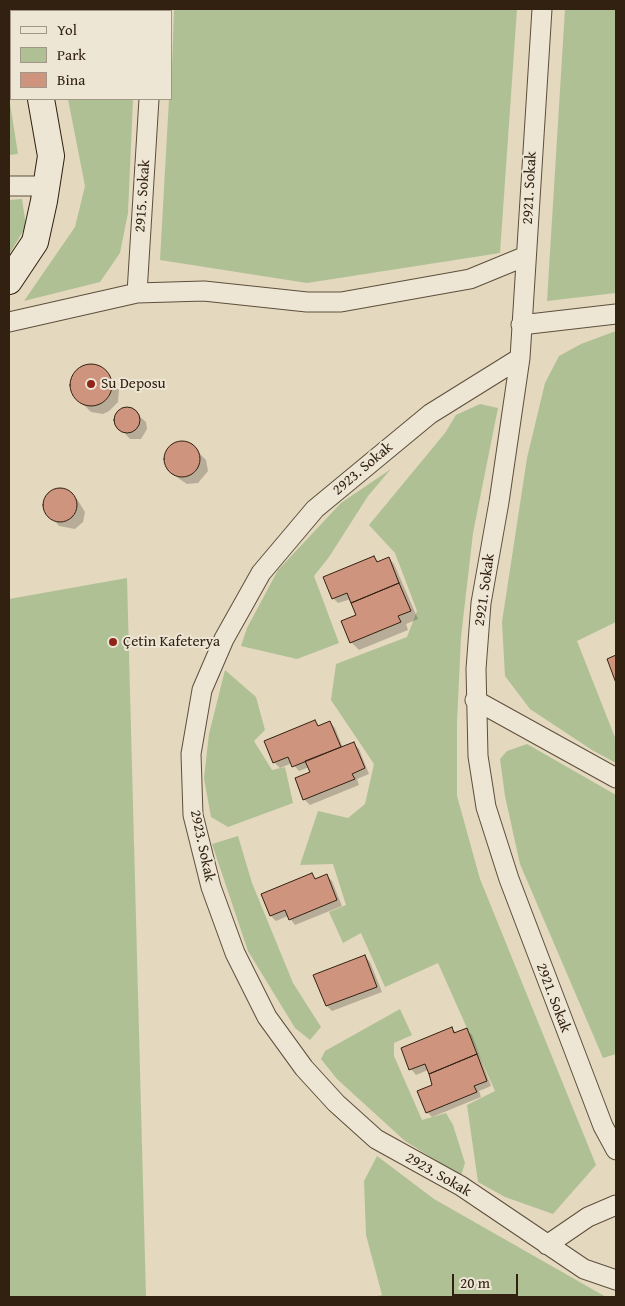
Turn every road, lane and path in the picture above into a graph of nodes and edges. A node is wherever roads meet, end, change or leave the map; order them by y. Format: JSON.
{"nodes":[{"id":1,"x":542,"y":9,"type":"edge"},
{"id":2,"x":41,"y":100,"type":"edge"},
{"id":3,"x":149,"y":100,"type":"edge"},
{"id":4,"x":9,"y":186,"type":"edge"},
{"id":5,"x":47,"y":186,"type":"junction"},
{"id":6,"x":526,"y":256,"type":"junction"},
{"id":7,"x":9,"y":281,"type":"edge"},
{"id":8,"x":137,"y":293,"type":"junction"},
{"id":9,"x":616,"y":314,"type":"edge"},
{"id":10,"x":9,"y":322,"type":"edge"},
{"id":11,"x":521,"y":325,"type":"junction"},
{"id":12,"x":520,"y":358,"type":"junction"},
{"id":13,"x":475,"y":700,"type":"junction"},
{"id":14,"x":616,"y":778,"type":"edge"},
{"id":15,"x":616,"y":1150,"type":"edge"},
{"id":16,"x":616,"y":1205,"type":"edge"},
{"id":17,"x":547,"y":1245,"type":"junction"},
{"id":18,"x":616,"y":1280,"type":"edge"}],
"edges":[{"from":1,"to":6,"type":"street","name":"2921. Sokak"},
{"from":2,"to":5,"type":"street"},
{"from":3,"to":8,"type":"street","name":"2915. Sokak"},
{"from":4,"to":5,"type":"street"},
{"from":5,"to":7,"type":"street"},
{"from":6,"to":8,"type":"street"},
{"from":6,"to":11,"type":"street","name":"2921. Sokak"},
{"from":8,"to":10,"type":"street"},
{"from":9,"to":11,"type":"street"},
{"from":11,"to":12,"type":"street","name":"2921. Sokak"},
{"from":12,"to":13,"type":"street","name":"2921. Sokak"},
{"from":12,"to":17,"type":"street","name":"2923. Sokak"},
{"from":13,"to":14,"type":"street"},
{"from":13,"to":15,"type":"street","name":"2921. Sokak"},
{"from":16,"to":17,"type":"street"},
{"from":17,"to":18,"type":"street","name":"2923. Sokak"}]}
